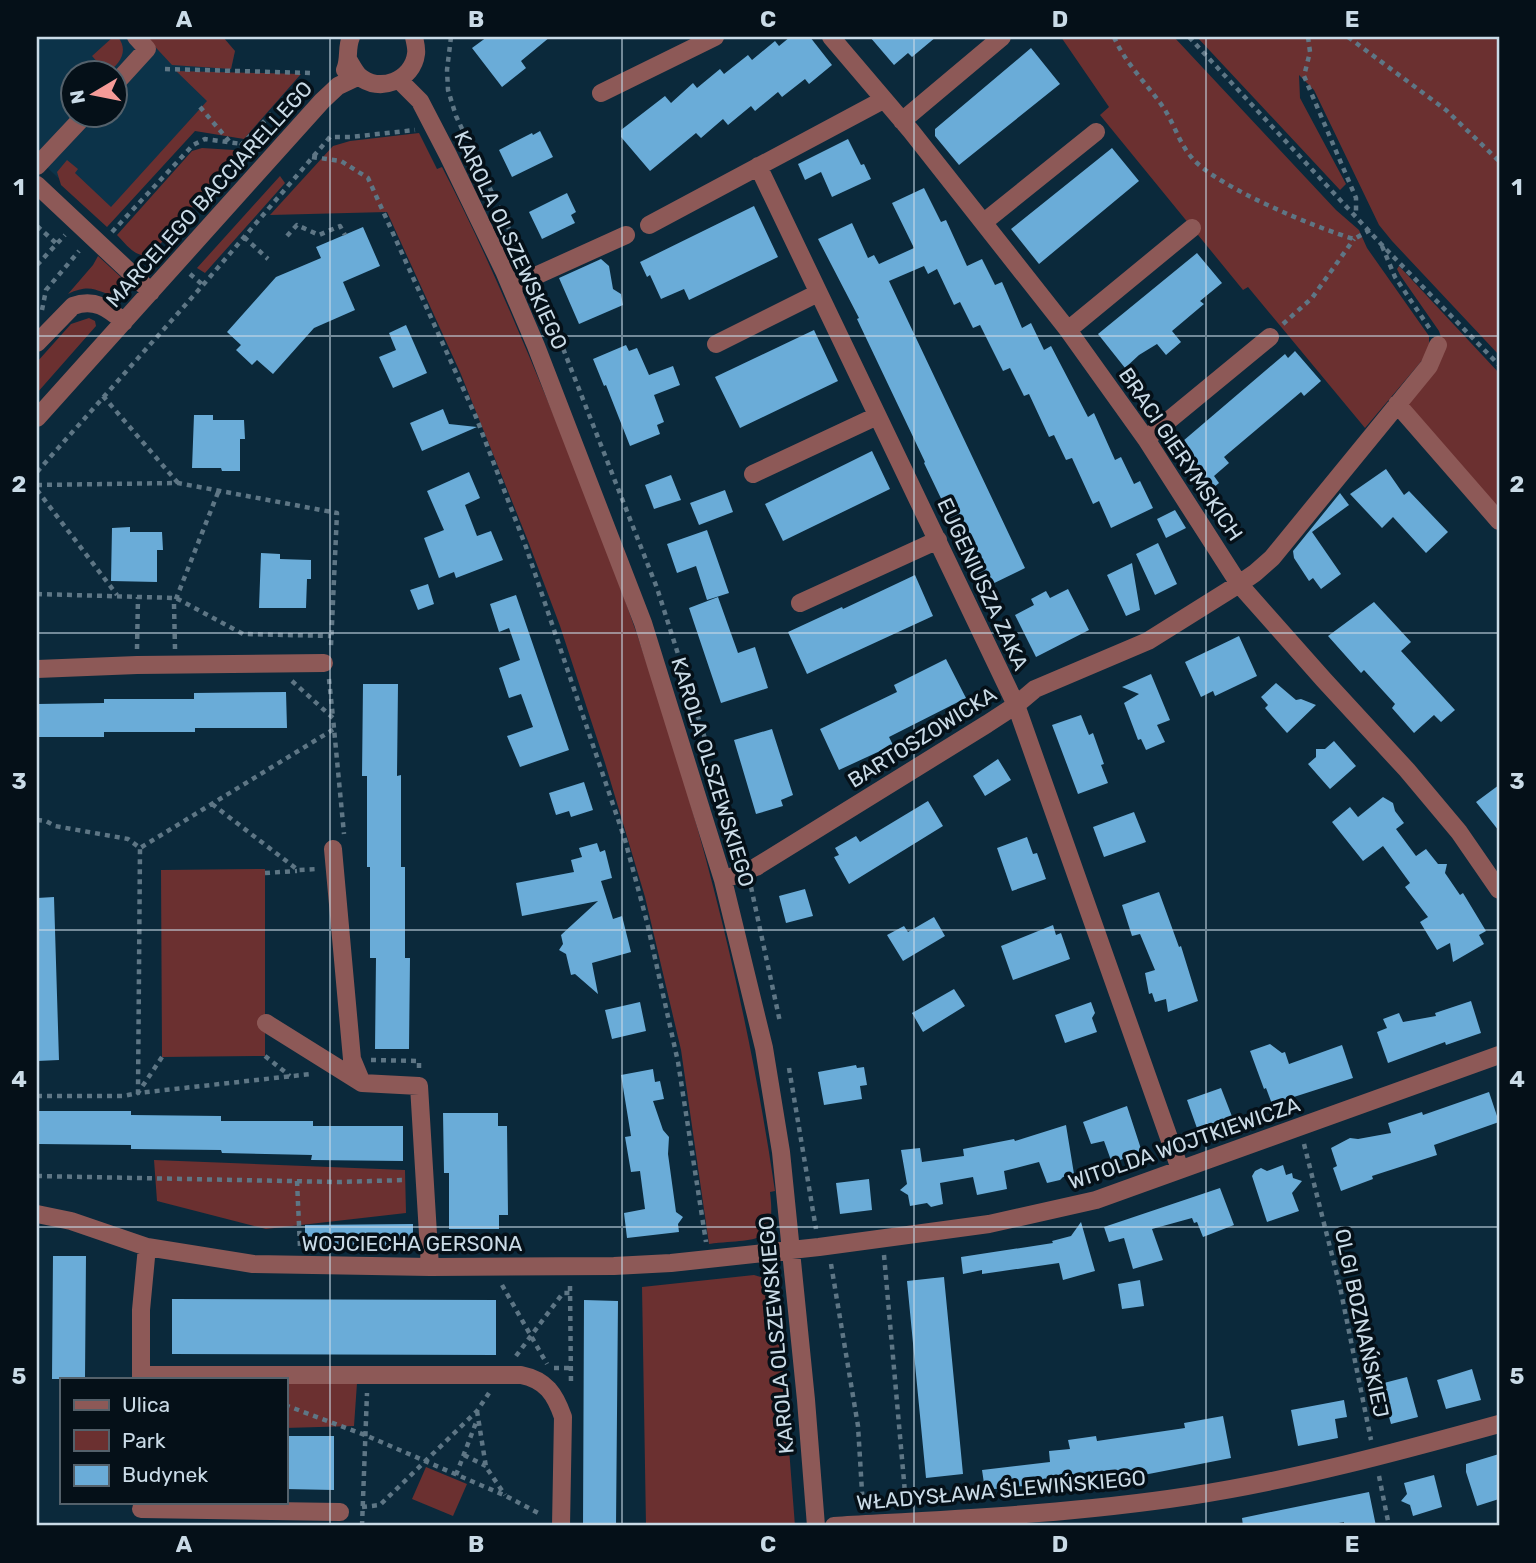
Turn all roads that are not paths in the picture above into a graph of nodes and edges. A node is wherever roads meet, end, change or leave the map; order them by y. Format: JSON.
{"nodes":[{"id":1,"x":135,"y":37,"type":"edge"},
{"id":2,"x":351,"y":37,"type":"edge"},
{"id":3,"x":414,"y":37,"type":"edge"},
{"id":4,"x":715,"y":37,"type":"edge"},
{"id":5,"x":831,"y":37,"type":"edge"},
{"id":6,"x":1002,"y":37,"type":"edge"},
{"id":7,"x":130,"y":68,"type":"edge"},
{"id":8,"x":354,"y":69,"type":"junction"},
{"id":9,"x":405,"y":74,"type":"junction"},
{"id":10,"x":601,"y":93,"type":"dead end"},
{"id":11,"x":883,"y":100,"type":"junction"},
{"id":12,"x":902,"y":121,"type":"junction"},
{"id":13,"x":72,"y":130,"type":"edge"},
{"id":14,"x":1096,"y":132,"type":"dead end"},
{"id":15,"x":37,"y":166,"type":"edge"},
{"id":16,"x":758,"y":166,"type":"junction"},
{"id":17,"x":37,"y":185,"type":"edge"},
{"id":18,"x":984,"y":222,"type":"junction"},
{"id":19,"x":649,"y":225,"type":"dead end"},
{"id":20,"x":1192,"y":228,"type":"dead end"},
{"id":21,"x":626,"y":235,"type":"dead end"},
{"id":22,"x":511,"y":287,"type":"junction"},
{"id":23,"x":151,"y":292,"type":"junction"},
{"id":24,"x":818,"y":293,"type":"junction"},
{"id":25,"x":124,"y":322,"type":"junction"},
{"id":26,"x":1068,"y":330,"type":"junction"},
{"id":27,"x":1270,"y":337,"type":"road end"},
{"id":28,"x":37,"y":343,"type":"edge"},
{"id":29,"x":716,"y":344,"type":"dead end"},
{"id":30,"x":1438,"y":345,"type":"road end"},
{"id":31,"x":1397,"y":404,"type":"junction"},
{"id":32,"x":877,"y":416,"type":"junction"},
{"id":33,"x":37,"y":418,"type":"edge"},
{"id":34,"x":1146,"y":439,"type":"junction"},
{"id":35,"x":753,"y":474,"type":"dead end"},
{"id":36,"x":1499,"y":521,"type":"edge"},
{"id":37,"x":938,"y":540,"type":"junction"},
{"id":38,"x":1239,"y":584,"type":"junction"},
{"id":39,"x":800,"y":603,"type":"dead end"},
{"id":40,"x":328,"y":661,"type":"road end"},
{"id":41,"x":37,"y":669,"type":"edge"},
{"id":42,"x":1016,"y":705,"type":"junction"},
{"id":43,"x":333,"y":849,"type":"dead end"},
{"id":44,"x":723,"y":880,"type":"junction"},
{"id":45,"x":1499,"y":890,"type":"edge"},
{"id":46,"x":266,"y":1023,"type":"dead end"},
{"id":47,"x":1499,"y":1055,"type":"edge"},
{"id":48,"x":362,"y":1083,"type":"junction"},
{"id":49,"x":1180,"y":1169,"type":"junction"},
{"id":50,"x":37,"y":1214,"type":"edge"},
{"id":51,"x":147,"y":1247,"type":"junction"},
{"id":52,"x":792,"y":1250,"type":"junction"},
{"id":53,"x":430,"y":1267,"type":"junction"},
{"id":54,"x":141,"y":1377,"type":"edge"},
{"id":55,"x":1499,"y":1424,"type":"edge"},
{"id":56,"x":142,"y":1512,"type":"edge"},
{"id":57,"x":340,"y":1512,"type":"dead end"},
{"id":58,"x":561,"y":1524,"type":"edge"},
{"id":59,"x":816,"y":1526,"type":"edge"},
{"id":60,"x":834,"y":1526,"type":"edge"}],
"edges":[{"from":1,"to":7,"type":"street"},
{"from":2,"to":8,"type":"street","name":"MARCELEGO BACCIARELLEGO"},
{"from":3,"to":9,"type":"street"},
{"from":4,"to":10,"type":"street"},
{"from":5,"to":11,"type":"street","name":"BRACI GIERYMSKICH"},
{"from":6,"to":12,"type":"street"},
{"from":8,"to":9,"type":"street"},
{"from":8,"to":23,"type":"street","name":"MARCELEGO BACCIARELLEGO"},
{"from":9,"to":22,"type":"street","name":"KAROLA OLSZEWSKIEGO"},
{"from":11,"to":12,"type":"street","name":"BRACI GIERYMSKICH"},
{"from":11,"to":16,"type":"street"},
{"from":12,"to":18,"type":"street","name":"BRACI GIERYMSKICH"},
{"from":13,"to":15,"type":"street"},
{"from":14,"to":18,"type":"street"},
{"from":16,"to":19,"type":"street"},
{"from":16,"to":24,"type":"street","name":"EUGENIUSZA ZAKA"},
{"from":17,"to":23,"type":"street"},
{"from":18,"to":26,"type":"street","name":"BRACI GIERYMSKICH"},
{"from":20,"to":26,"type":"street"},
{"from":21,"to":22,"type":"street"},
{"from":22,"to":44,"type":"street","name":"KAROLA OLSZEWSKIEGO"},
{"from":23,"to":25,"type":"street","name":"MARCELEGO BACCIARELLEGO"},
{"from":24,"to":29,"type":"street"},
{"from":24,"to":32,"type":"street","name":"EUGENIUSZA ZAKA"},
{"from":25,"to":28,"type":"street"},
{"from":25,"to":33,"type":"street","name":"MARCELEGO BACCIARELLEGO"},
{"from":26,"to":34,"type":"street","name":"BRACI GIERYMSKICH"},
{"from":27,"to":34,"type":"street"},
{"from":30,"to":31,"type":"street","name":"BARTOSZOWICKA"},
{"from":31,"to":36,"type":"street"},
{"from":31,"to":38,"type":"street","name":"BARTOSZOWICKA"},
{"from":32,"to":35,"type":"street"},
{"from":32,"to":37,"type":"street","name":"EUGENIUSZA ZAKA"},
{"from":34,"to":38,"type":"street","name":"BRACI GIERYMSKICH"},
{"from":37,"to":39,"type":"street"},
{"from":37,"to":42,"type":"street","name":"EUGENIUSZA ZAKA"},
{"from":38,"to":42,"type":"street","name":"BARTOSZOWICKA"},
{"from":38,"to":45,"type":"street","name":"BRACI GIERYMSKICH"},
{"from":40,"to":41,"type":"street"},
{"from":42,"to":44,"type":"street","name":"BARTOSZOWICKA"},
{"from":42,"to":49,"type":"street","name":"EUGENIUSZA ZAKA"},
{"from":43,"to":48,"type":"street"},
{"from":44,"to":52,"type":"street","name":"KAROLA OLSZEWSKIEGO"},
{"from":46,"to":48,"type":"street"},
{"from":47,"to":49,"type":"street","name":"WITOLDA WOJTKIEWICZA"},
{"from":48,"to":53,"type":"street"},
{"from":49,"to":52,"type":"street","name":"WITOLDA WOJTKIEWICZA"},
{"from":50,"to":51,"type":"street","name":"WOJCIECHA GERSONA"},
{"from":51,"to":53,"type":"street","name":"WOJCIECHA GERSONA"},
{"from":51,"to":54,"type":"street"},
{"from":52,"to":53,"type":"street","name":"WOJCIECHA GERSONA"},
{"from":52,"to":59,"type":"street","name":"KAROLA OLSZEWSKIEGO"},
{"from":54,"to":58,"type":"street"},
{"from":55,"to":60,"type":"street","name":"WŁADYSŁAWA ŚLEWIŃSKIEGO"},
{"from":56,"to":57,"type":"street"}]}
